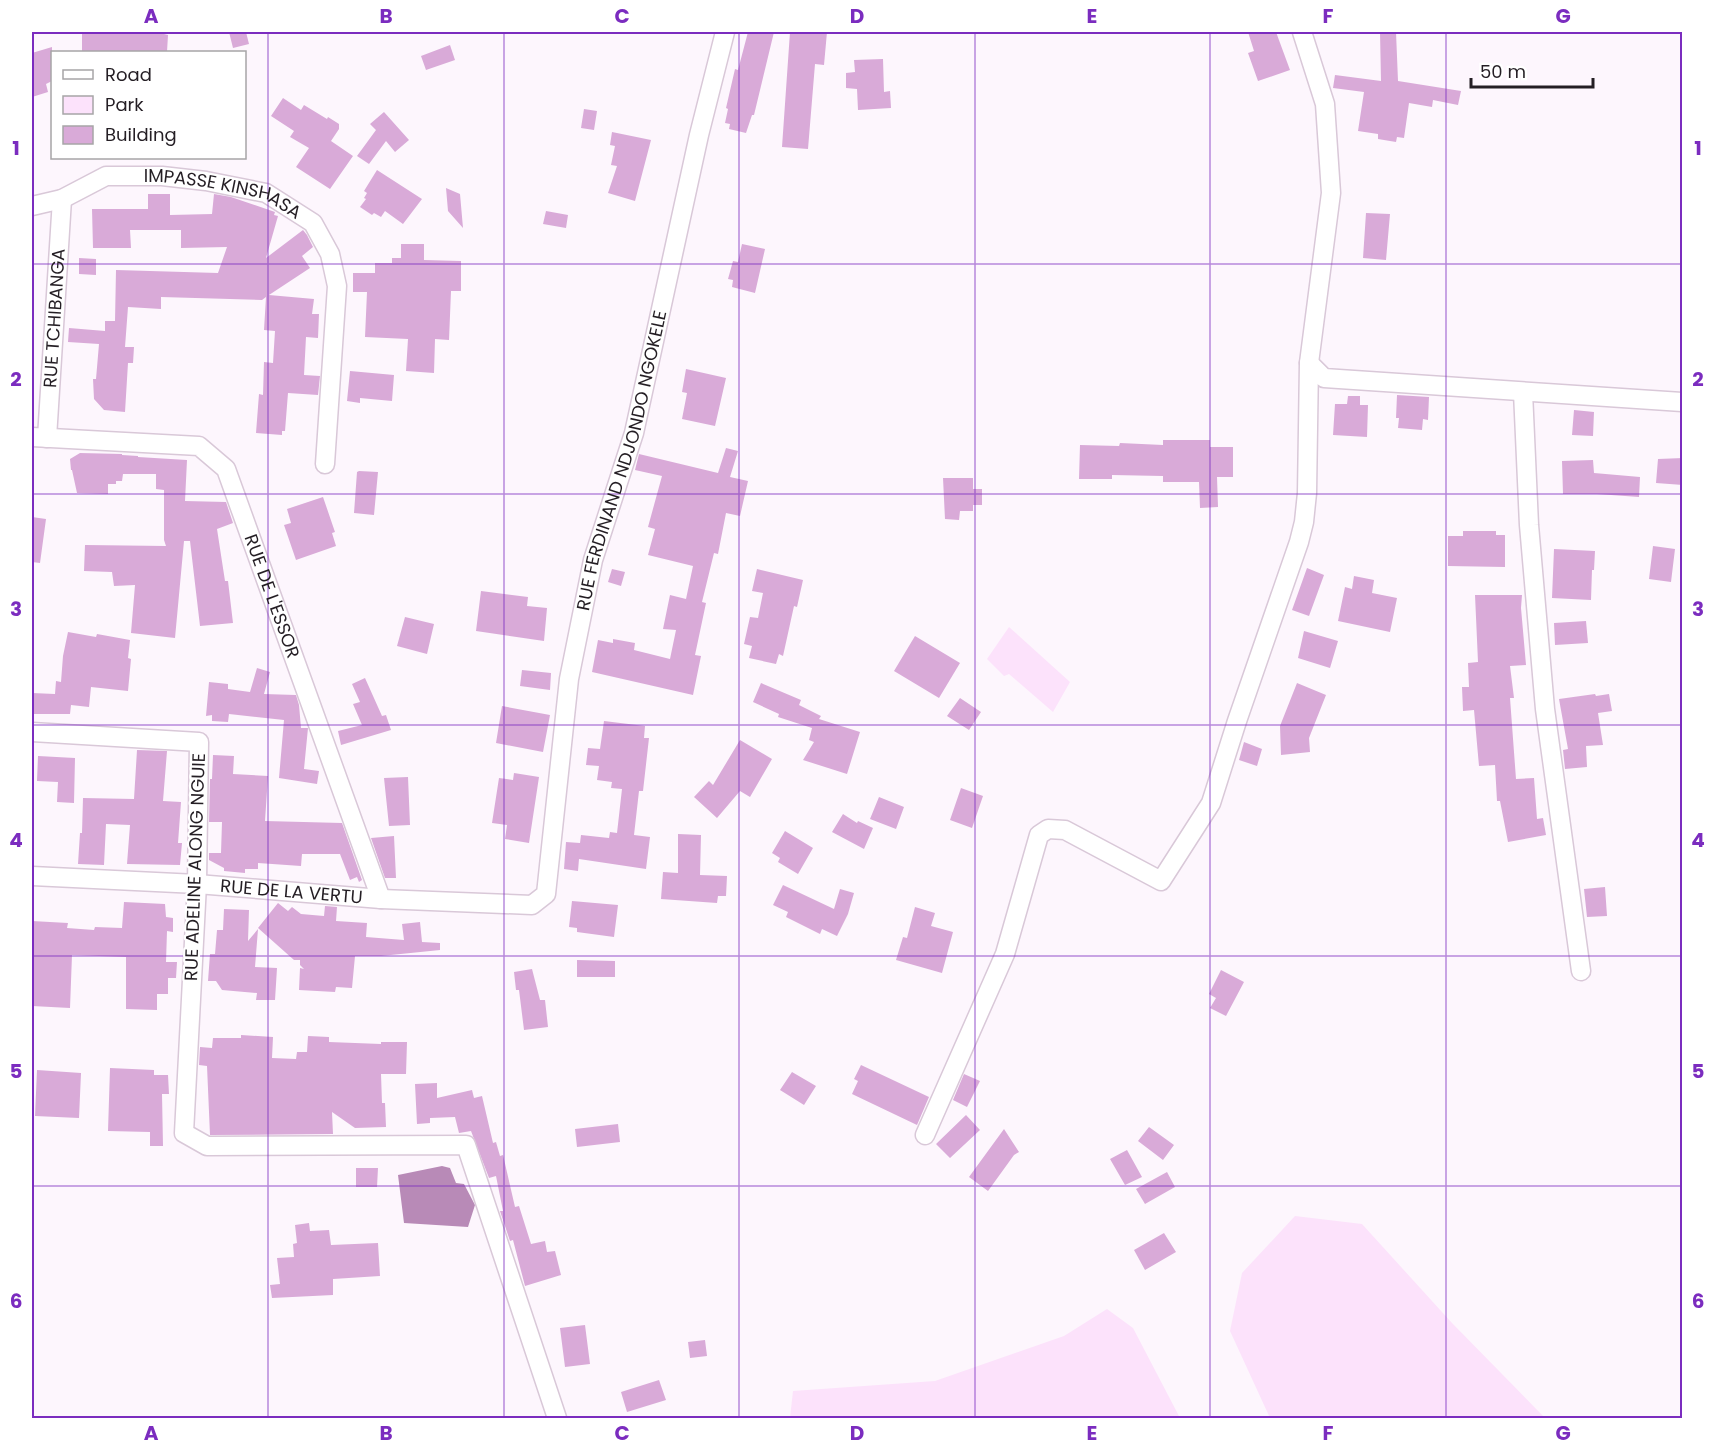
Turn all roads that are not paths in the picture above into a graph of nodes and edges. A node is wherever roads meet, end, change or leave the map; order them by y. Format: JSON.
{"nodes":[{"id":1,"x":725,"y":32,"type":"edge"},
{"id":2,"x":1302,"y":32,"type":"edge"},
{"id":3,"x":62,"y":199,"type":"junction"},
{"id":4,"x":32,"y":206,"type":"edge"},
{"id":5,"x":1310,"y":363,"type":"junction"},
{"id":6,"x":1523,"y":392,"type":"junction"},
{"id":7,"x":1683,"y":402,"type":"edge"},
{"id":8,"x":39,"y":438,"type":"edge"},
{"id":9,"x":325,"y":464,"type":"dead end"},
{"id":10,"x":32,"y":732,"type":"edge"},
{"id":11,"x":32,"y":876,"type":"edge"},
{"id":12,"x":197,"y":884,"type":"junction"},
{"id":13,"x":546,"y":894,"type":"joint"},
{"id":14,"x":381,"y":899,"type":"junction"},
{"id":15,"x":1581,"y":971,"type":"dead end"},
{"id":16,"x":925,"y":1136,"type":"dead end"},
{"id":17,"x":557,"y":1419,"type":"edge"}],
"edges":[{"from":1,"to":13,"type":"street","name":"RUE FERDINAND NDJONDO NGOKELE"},
{"from":2,"to":5,"type":"street"},
{"from":3,"to":4,"type":"street","name":"IMPASSE KINSHASA"},
{"from":3,"to":8,"type":"street","name":"RUE TCHIBANGA"},
{"from":3,"to":9,"type":"street","name":"IMPASSE KINSHASA"},
{"from":5,"to":6,"type":"street"},
{"from":5,"to":16,"type":"street"},
{"from":6,"to":7,"type":"street"},
{"from":6,"to":15,"type":"street"},
{"from":8,"to":14,"type":"street","name":"RUE DE L'ESSOR"},
{"from":10,"to":12,"type":"street","name":"RUE ADELINE ALONG NGUIE"},
{"from":11,"to":12,"type":"street","name":"RUE DE LA VERTU"},
{"from":12,"to":14,"type":"street","name":"RUE DE LA VERTU"},
{"from":12,"to":17,"type":"street","name":"RUE ADELINE ALONG NGUIE"},
{"from":13,"to":14,"type":"street","name":"RUE DE LA VERTU"}]}
